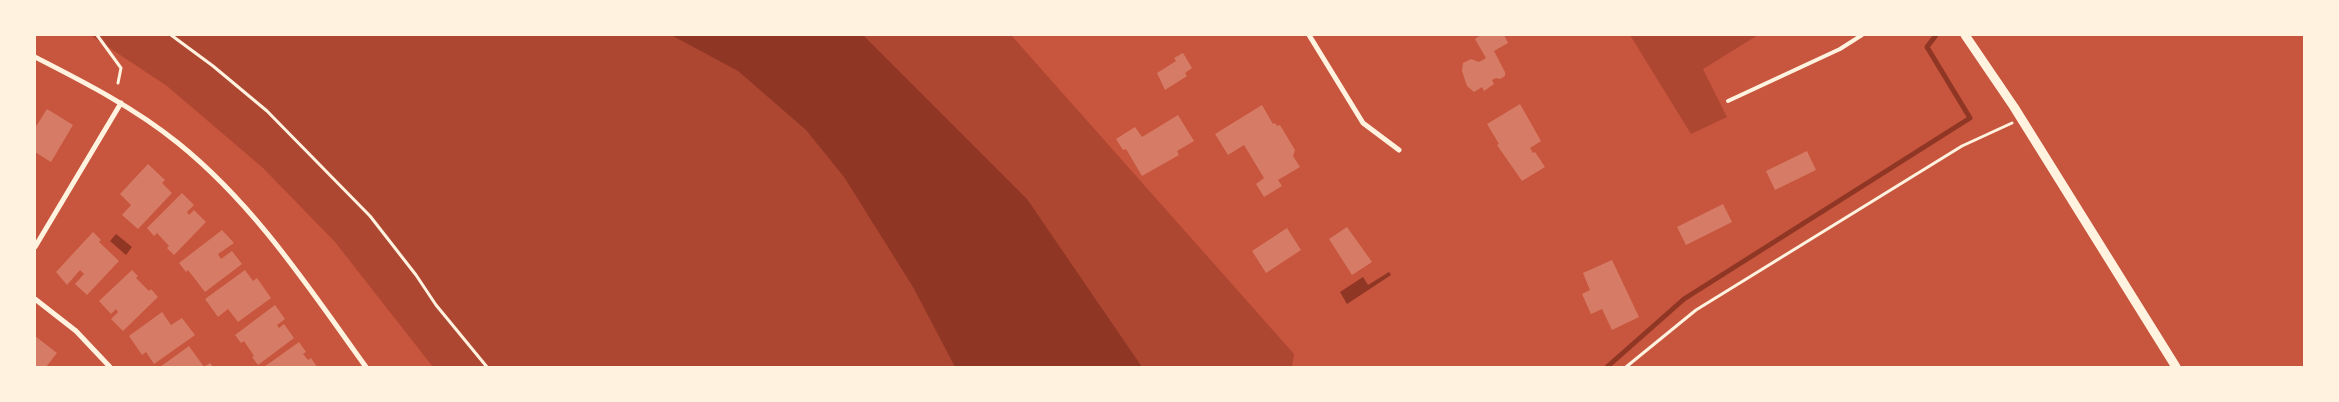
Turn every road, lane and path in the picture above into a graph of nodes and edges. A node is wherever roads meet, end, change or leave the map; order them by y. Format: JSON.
{"nodes":[{"id":1,"x":97,"y":35,"type":"edge"},
{"id":2,"x":171,"y":35,"type":"edge"},
{"id":3,"x":1309,"y":35,"type":"edge"},
{"id":4,"x":1862,"y":35,"type":"edge"},
{"id":5,"x":1964,"y":35,"type":"edge"},
{"id":6,"x":35,"y":57,"type":"edge"},
{"id":7,"x":118,"y":82,"type":"dead end"},
{"id":8,"x":1728,"y":101,"type":"dead end"},
{"id":9,"x":121,"y":104,"type":"junction"},
{"id":10,"x":2022,"y":119,"type":"junction"},
{"id":11,"x":1399,"y":150,"type":"dead end"},
{"id":12,"x":35,"y":246,"type":"edge"},
{"id":13,"x":35,"y":299,"type":"edge"},
{"id":14,"x":110,"y":367,"type":"edge"},
{"id":15,"x":366,"y":367,"type":"edge"},
{"id":16,"x":487,"y":367,"type":"edge"},
{"id":17,"x":1626,"y":367,"type":"edge"},
{"id":18,"x":2176,"y":367,"type":"edge"}],
"edges":[{"from":1,"to":7,"type":"path"},
{"from":2,"to":16,"type":"path"},
{"from":3,"to":11,"type":"street"},
{"from":4,"to":8,"type":"lane"},
{"from":5,"to":10,"type":"street"},
{"from":6,"to":9,"type":"street"},
{"from":9,"to":12,"type":"street"},
{"from":9,"to":15,"type":"street"},
{"from":10,"to":17,"type":"path"},
{"from":10,"to":18,"type":"street"},
{"from":13,"to":14,"type":"street"}]}
